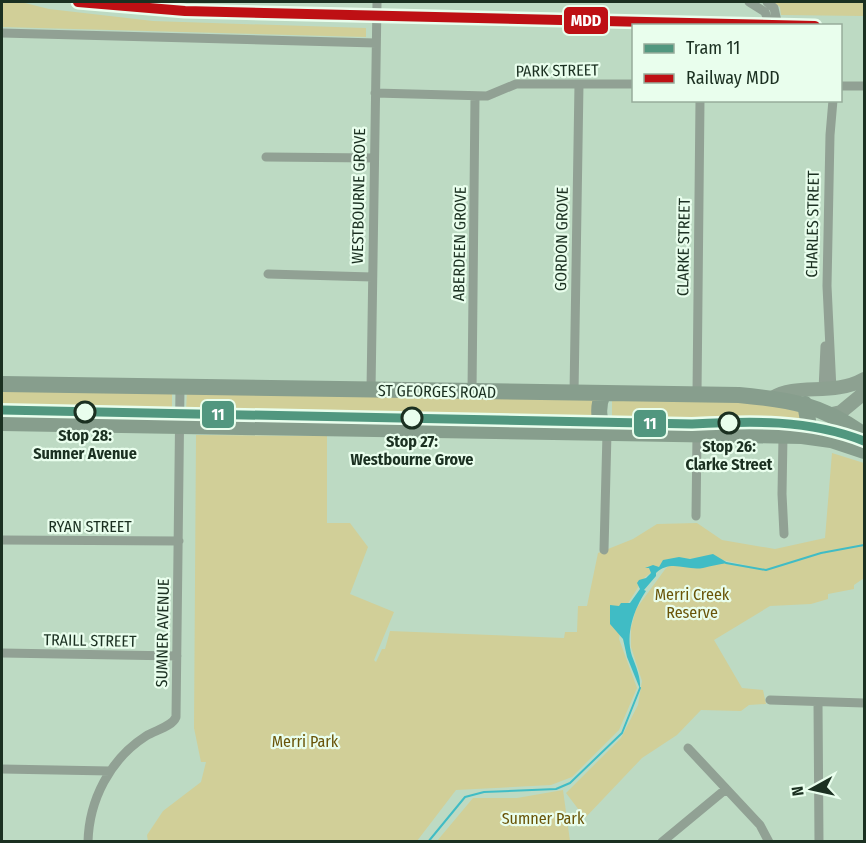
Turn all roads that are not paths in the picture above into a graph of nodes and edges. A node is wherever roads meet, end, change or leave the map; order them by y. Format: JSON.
{"nodes":[{"id":1,"x":749,"y":2,"type":"edge"},
{"id":2,"x":767,"y":2,"type":"edge"},
{"id":3,"x":377,"y":4,"type":"edge"},
{"id":4,"x":769,"y":24,"type":"edge"},
{"id":5,"x":778,"y":24,"type":"edge"},
{"id":6,"x":2,"y":33,"type":"edge"},
{"id":7,"x":376,"y":43,"type":"junction"},
{"id":8,"x":579,"y":84,"type":"junction"},
{"id":9,"x":632,"y":84,"type":"edge"},
{"id":10,"x":842,"y":86,"type":"edge"},
{"id":11,"x":864,"y":86,"type":"edge"},
{"id":12,"x":375,"y":93,"type":"junction"},
{"id":13,"x":475,"y":96,"type":"junction"},
{"id":14,"x":700,"y":102,"type":"edge"},
{"id":15,"x":827,"y":102,"type":"edge"},
{"id":16,"x":833,"y":102,"type":"edge"},
{"id":17,"x":830,"y":135,"type":"junction"},
{"id":18,"x":266,"y":157,"type":"dead end"},
{"id":19,"x":374,"y":158,"type":"junction"},
{"id":20,"x":268,"y":274,"type":"dead end"},
{"id":21,"x":372,"y":277,"type":"junction"},
{"id":22,"x":864,"y":379,"type":"edge"},
{"id":23,"x":2,"y":384,"type":"edge"},
{"id":24,"x":180,"y":387,"type":"junction"},
{"id":25,"x":833,"y":389,"type":"junction"},
{"id":26,"x":371,"y":390,"type":"junction"},
{"id":27,"x":472,"y":392,"type":"junction"},
{"id":28,"x":574,"y":393,"type":"junction"},
{"id":29,"x":864,"y":393,"type":"edge"},
{"id":30,"x":604,"y":394,"type":"junction"},
{"id":31,"x":697,"y":394,"type":"junction"},
{"id":32,"x":772,"y":398,"type":"junction"},
{"id":33,"x":805,"y":404,"type":"junction"},
{"id":34,"x":832,"y":414,"type":"junction"},
{"id":35,"x":2,"y":423,"type":"edge"},
{"id":36,"x":179,"y":426,"type":"junction"},
{"id":37,"x":607,"y":433,"type":"junction"},
{"id":38,"x":697,"y":435,"type":"junction"},
{"id":39,"x":783,"y":436,"type":"junction"},
{"id":40,"x":802,"y":436,"type":"junction"},
{"id":41,"x":858,"y":444,"type":"edge"},
{"id":42,"x":696,"y":516,"type":"dead end"},
{"id":43,"x":784,"y":534,"type":"dead end"},
{"id":44,"x":2,"y":540,"type":"edge"},
{"id":45,"x":178,"y":541,"type":"junction"},
{"id":46,"x":604,"y":550,"type":"dead end"},
{"id":47,"x":2,"y":653,"type":"edge"},
{"id":48,"x":177,"y":656,"type":"junction"},
{"id":49,"x":770,"y":700,"type":"dead end"},
{"id":50,"x":818,"y":703,"type":"junction"},
{"id":51,"x":864,"y":703,"type":"edge"},
{"id":52,"x":688,"y":748,"type":"dead end"},
{"id":53,"x":2,"y":769,"type":"edge"},
{"id":54,"x":110,"y":771,"type":"junction"},
{"id":55,"x":726,"y":789,"type":"junction"},
{"id":56,"x":88,"y":842,"type":"edge"},
{"id":57,"x":663,"y":842,"type":"edge"},
{"id":58,"x":769,"y":842,"type":"edge"},
{"id":59,"x":819,"y":842,"type":"edge"}],
"edges":[{"from":1,"to":4,"type":"street"},
{"from":2,"to":5,"type":"street"},
{"from":3,"to":7,"type":"street","name":"WESTBOURNE GROVE"},
{"from":6,"to":7,"type":"street"},
{"from":7,"to":12,"type":"street","name":"WESTBOURNE GROVE"},
{"from":8,"to":9,"type":"street","name":"PARK STREET"},
{"from":8,"to":13,"type":"street","name":"PARK STREET"},
{"from":8,"to":28,"type":"street","name":"GORDON GROVE"},
{"from":10,"to":11,"type":"street"},
{"from":12,"to":13,"type":"street","name":"PARK STREET"},
{"from":12,"to":19,"type":"street","name":"WESTBOURNE GROVE"},
{"from":13,"to":27,"type":"street","name":"ABERDEEN GROVE"},
{"from":14,"to":31,"type":"street","name":"CLARKE STREET"},
{"from":15,"to":17,"type":"street","name":"CHARLES STREET"},
{"from":16,"to":17,"type":"street","name":"CHARLES STREET"},
{"from":17,"to":25,"type":"street","name":"CHARLES STREET"},
{"from":18,"to":19,"type":"street"},
{"from":19,"to":21,"type":"street","name":"WESTBOURNE GROVE"},
{"from":20,"to":21,"type":"street"},
{"from":21,"to":26,"type":"street","name":"WESTBOURNE GROVE"},
{"from":22,"to":25,"type":"main road"},
{"from":23,"to":24,"type":"highway","name":"ST GEORGES ROAD"},
{"from":24,"to":26,"type":"highway","name":"ST GEORGES ROAD"},
{"from":24,"to":36,"type":"street","name":"SUMNER AVENUE"},
{"from":25,"to":32,"type":"main road"},
{"from":25,"to":34,"type":"main road","name":"CHARLES STREET"},
{"from":26,"to":27,"type":"highway","name":"ST GEORGES ROAD"},
{"from":27,"to":28,"type":"highway","name":"ST GEORGES ROAD"},
{"from":28,"to":30,"type":"highway","name":"ST GEORGES ROAD"},
{"from":29,"to":34,"type":"main road"},
{"from":30,"to":31,"type":"highway","name":"ST GEORGES ROAD"},
{"from":30,"to":37,"type":"highway"},
{"from":31,"to":32,"type":"highway","name":"ST GEORGES ROAD"},
{"from":32,"to":33,"type":"highway","name":"ST GEORGES ROAD"},
{"from":33,"to":34,"type":"highway","name":"ST GEORGES ROAD"},
{"from":33,"to":40,"type":"highway"},
{"from":34,"to":40,"type":"highway"},
{"from":34,"to":41,"type":"highway","name":"ST GEORGES ROAD"},
{"from":35,"to":36,"type":"highway","name":"ST GEORGES ROAD"},
{"from":36,"to":37,"type":"highway","name":"ST GEORGES ROAD"},
{"from":36,"to":45,"type":"street","name":"SUMNER AVENUE"},
{"from":37,"to":38,"type":"highway","name":"ST GEORGES ROAD"},
{"from":37,"to":46,"type":"street"},
{"from":38,"to":39,"type":"highway","name":"ST GEORGES ROAD"},
{"from":38,"to":42,"type":"street"},
{"from":39,"to":40,"type":"highway","name":"ST GEORGES ROAD"},
{"from":39,"to":43,"type":"street"},
{"from":40,"to":41,"type":"highway","name":"ST GEORGES ROAD"},
{"from":44,"to":45,"type":"street","name":"RYAN STREET"},
{"from":45,"to":48,"type":"street","name":"SUMNER AVENUE"},
{"from":47,"to":48,"type":"street","name":"TRAILL STREET"},
{"from":48,"to":54,"type":"street","name":"SUMNER AVENUE"},
{"from":49,"to":50,"type":"street"},
{"from":50,"to":51,"type":"street"},
{"from":50,"to":59,"type":"street"},
{"from":52,"to":55,"type":"street"},
{"from":53,"to":54,"type":"street"},
{"from":54,"to":56,"type":"street","name":"SUMNER AVENUE"},
{"from":55,"to":57,"type":"street"},
{"from":55,"to":58,"type":"street"}]}
